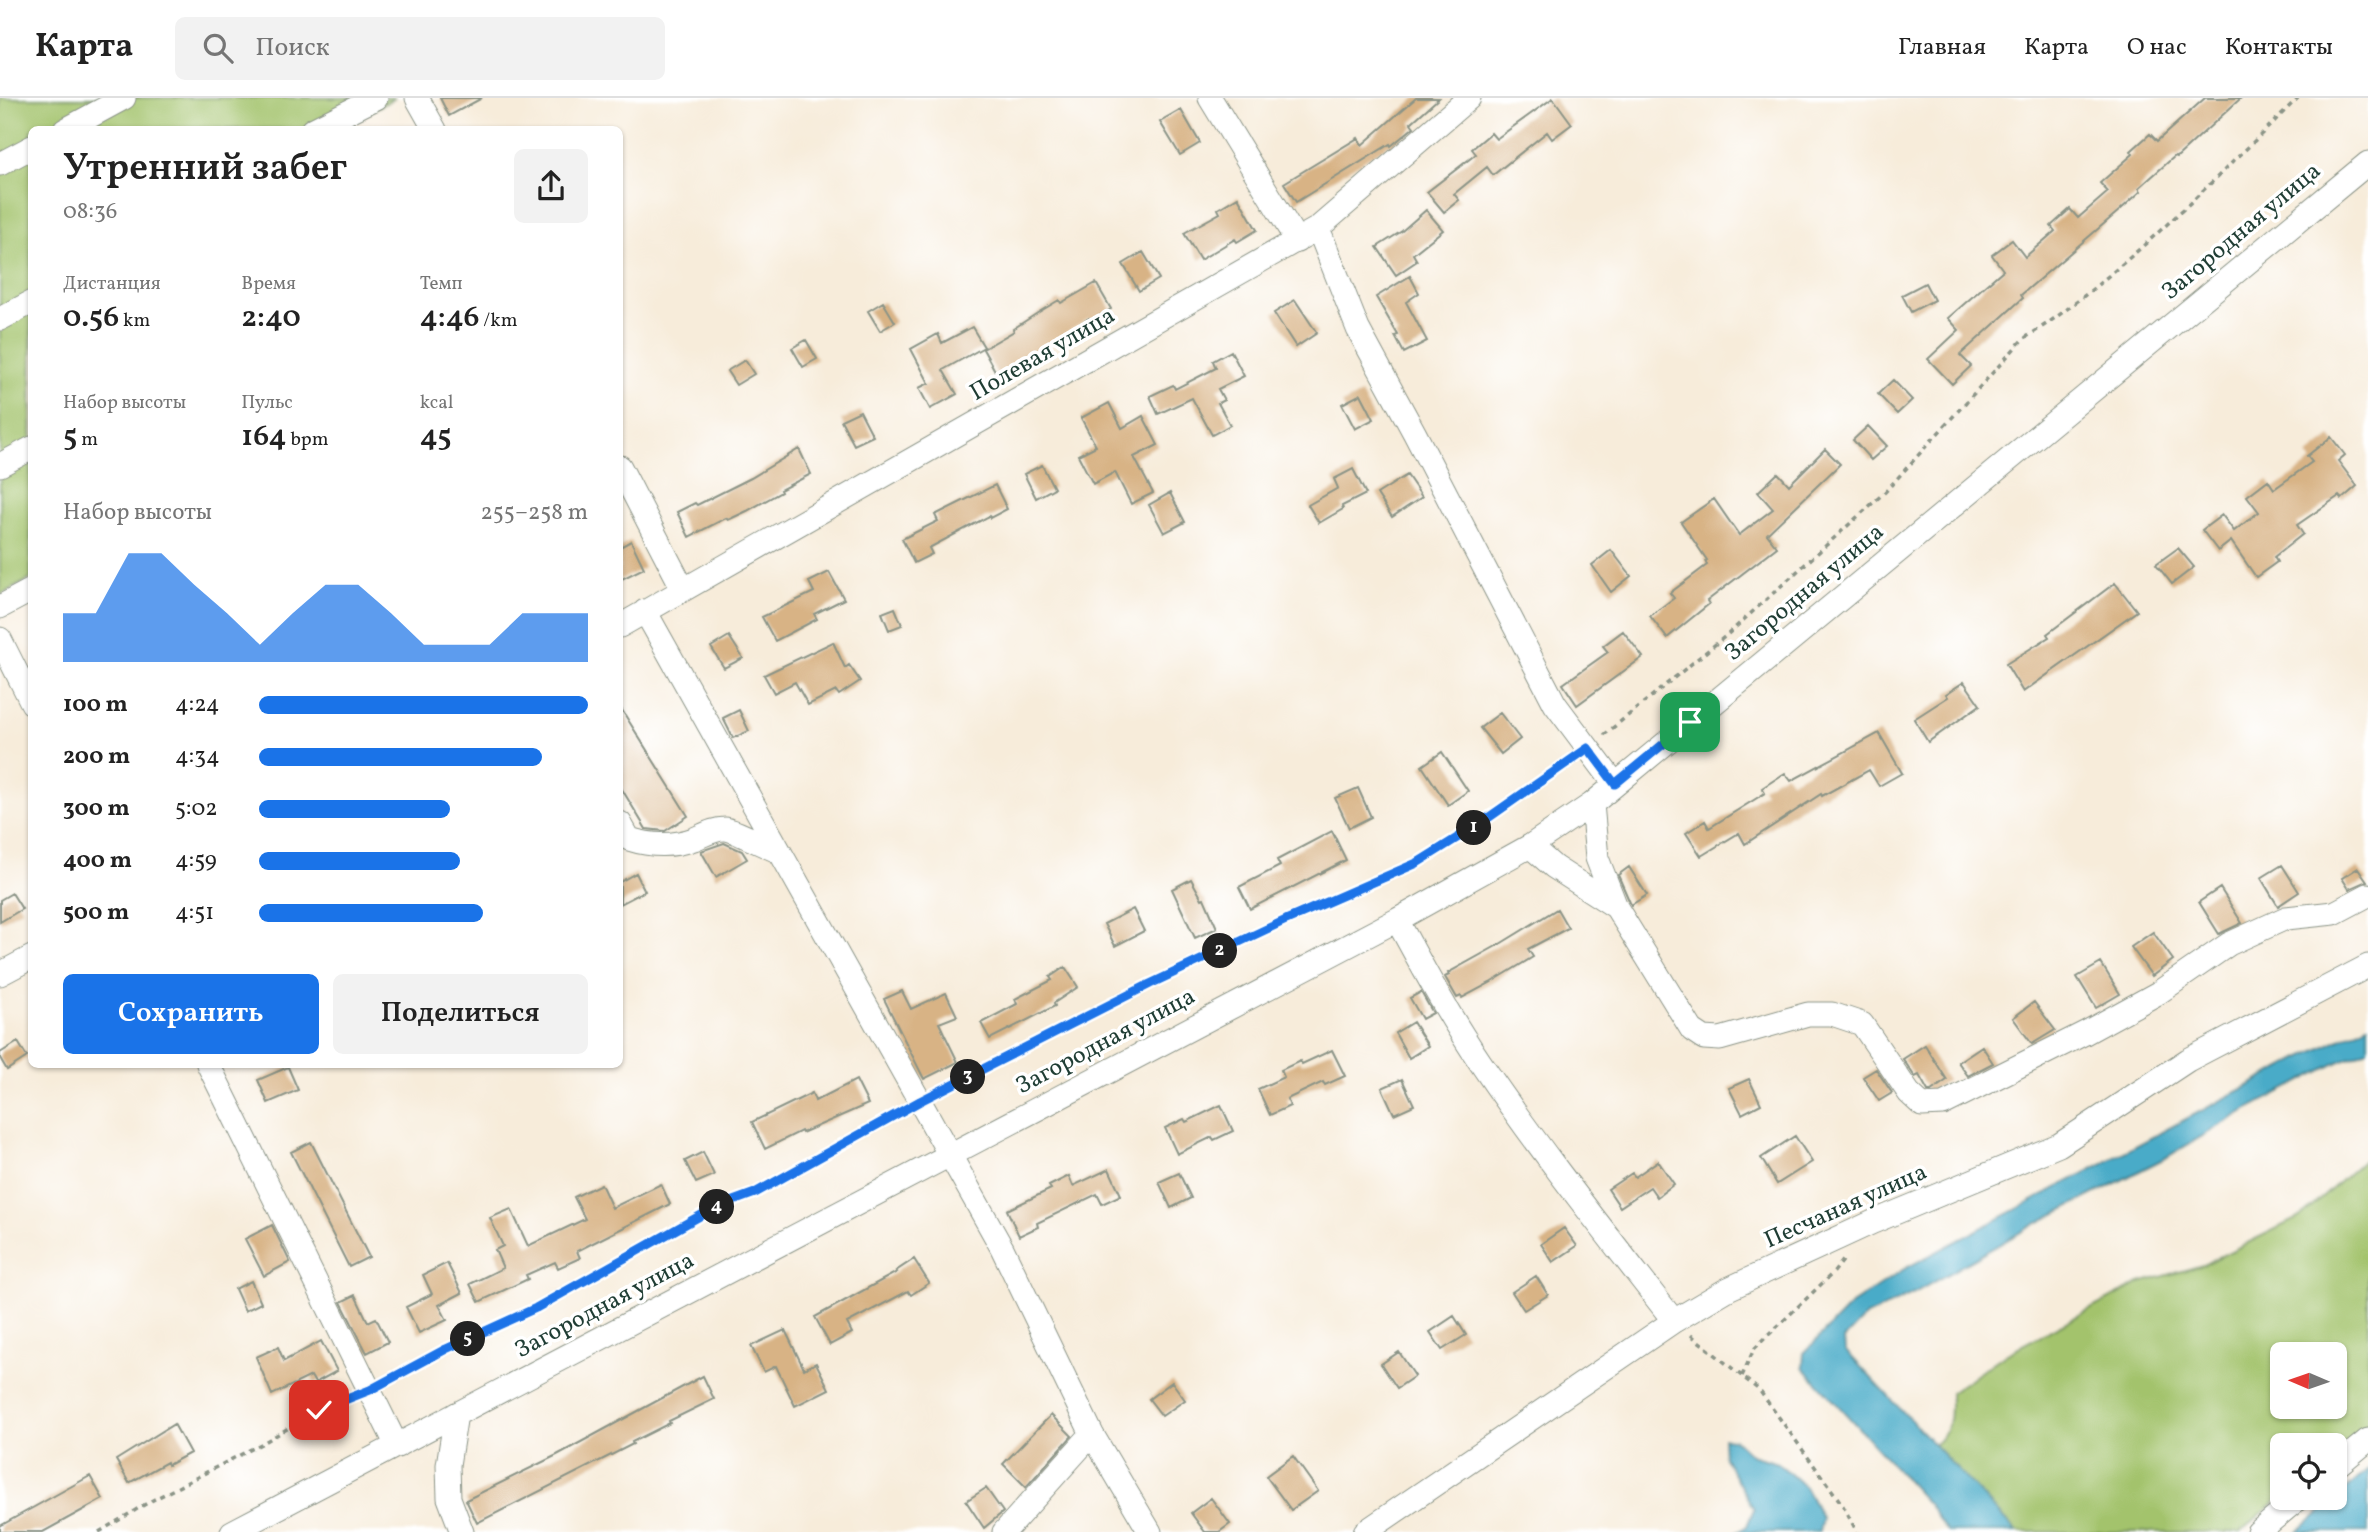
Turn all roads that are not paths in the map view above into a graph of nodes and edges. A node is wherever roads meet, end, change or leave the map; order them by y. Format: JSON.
{"nodes":[{"id":1,"x":124,"y":98,"type":"edge"},
{"id":2,"x":376,"y":98,"type":"edge"},
{"id":3,"x":417,"y":98,"type":"edge"},
{"id":4,"x":1210,"y":98,"type":"edge"},
{"id":5,"x":1469,"y":98,"type":"edge"},
{"id":6,"x":72,"y":126,"type":"edge"},
{"id":7,"x":320,"y":126,"type":"edge"},
{"id":8,"x":433,"y":126,"type":"edge"},
{"id":9,"x":28,"y":149,"type":"edge"},
{"id":10,"x":2368,"y":163,"type":"edge"},
{"id":11,"x":0,"y":164,"type":"edge"},
{"id":12,"x":1318,"y":229,"type":"junction"},
{"id":13,"x":1297,"y":241,"type":"junction"},
{"id":14,"x":28,"y":304,"type":"edge"},
{"id":15,"x":0,"y":319,"type":"edge"},
{"id":16,"x":28,"y":451,"type":"edge"},
{"id":17,"x":0,"y":465,"type":"edge"},
{"id":18,"x":623,"y":473,"type":"edge"},
{"id":19,"x":684,"y":589,"type":"junction"},
{"id":20,"x":28,"y":592,"type":"edge"},
{"id":21,"x":0,"y":607,"type":"edge"},
{"id":22,"x":645,"y":611,"type":"junction"},
{"id":23,"x":623,"y":624,"type":"edge"},
{"id":24,"x":0,"y":639,"type":"edge"},
{"id":25,"x":28,"y":696,"type":"edge"},
{"id":26,"x":1615,"y":784,"type":"junction"},
{"id":27,"x":1592,"y":804,"type":"junction"},
{"id":28,"x":623,"y":828,"type":"edge"},
{"id":29,"x":1530,"y":846,"type":"junction"},
{"id":30,"x":780,"y":852,"type":"junction"},
{"id":31,"x":2368,"y":895,"type":"edge"},
{"id":32,"x":1616,"y":907,"type":"junction"},
{"id":33,"x":1397,"y":920,"type":"junction"},
{"id":34,"x":28,"y":959,"type":"edge"},
{"id":35,"x":2368,"y":966,"type":"edge"},
{"id":36,"x":0,"y":974,"type":"edge"},
{"id":37,"x":210,"y":1068,"type":"edge"},
{"id":38,"x":950,"y":1154,"type":"junction"},
{"id":39,"x":1674,"y":1321,"type":"junction"},
{"id":40,"x":456,"y":1414,"type":"junction"},
{"id":41,"x":1092,"y":1434,"type":"junction"},
{"id":42,"x":2368,"y":1440,"type":"edge"},
{"id":43,"x":397,"y":1446,"type":"junction"},
{"id":44,"x":2347,"y":1457,"type":"edge"},
{"id":45,"x":2285,"y":1510,"type":"edge"},
{"id":46,"x":232,"y":1532,"type":"edge"},
{"id":47,"x":463,"y":1532,"type":"edge"},
{"id":48,"x":1004,"y":1532,"type":"edge"},
{"id":49,"x":1150,"y":1532,"type":"edge"},
{"id":50,"x":1365,"y":1532,"type":"edge"},
{"id":51,"x":2258,"y":1532,"type":"edge"}],
"edges":[{"from":1,"to":6,"type":"street"},
{"from":2,"to":7,"type":"street"},
{"from":3,"to":8,"type":"street"},
{"from":4,"to":13,"type":"street"},
{"from":5,"to":12,"type":"street","name":"Полевая улица"},
{"from":9,"to":11,"type":"street"},
{"from":10,"to":26,"type":"street","name":"Загородная улица"},
{"from":12,"to":13,"type":"street","name":"Полевая улица"},
{"from":12,"to":26,"type":"street"},
{"from":13,"to":19,"type":"street","name":"Полевая улица"},
{"from":14,"to":15,"type":"street"},
{"from":16,"to":17,"type":"street"},
{"from":18,"to":19,"type":"street"},
{"from":19,"to":22,"type":"street","name":"Полевая улица"},
{"from":20,"to":21,"type":"street"},
{"from":22,"to":23,"type":"street","name":"Полевая улица"},
{"from":22,"to":30,"type":"street"},
{"from":24,"to":25,"type":"street"},
{"from":26,"to":27,"type":"street","name":"Загородная улица"},
{"from":27,"to":29,"type":"street","name":"Загородная улица"},
{"from":27,"to":32,"type":"street"},
{"from":28,"to":30,"type":"street"},
{"from":29,"to":32,"type":"street"},
{"from":29,"to":33,"type":"street","name":"Загородная улица"},
{"from":30,"to":38,"type":"street"},
{"from":31,"to":32,"type":"street"},
{"from":33,"to":38,"type":"street","name":"Загородная улица"},
{"from":33,"to":39,"type":"street"},
{"from":34,"to":36,"type":"street"},
{"from":35,"to":39,"type":"street","name":"Песчаная улица"},
{"from":37,"to":43,"type":"street"},
{"from":38,"to":40,"type":"street","name":"Загородная улица"},
{"from":38,"to":41,"type":"street"},
{"from":39,"to":50,"type":"street","name":"Песчаная улица"},
{"from":40,"to":43,"type":"street","name":"Загородная улица"},
{"from":40,"to":47,"type":"street"},
{"from":41,"to":48,"type":"street"},
{"from":41,"to":49,"type":"street"},
{"from":42,"to":44,"type":"street"},
{"from":43,"to":46,"type":"street","name":"Загородная улица"},
{"from":45,"to":51,"type":"street"}]}
